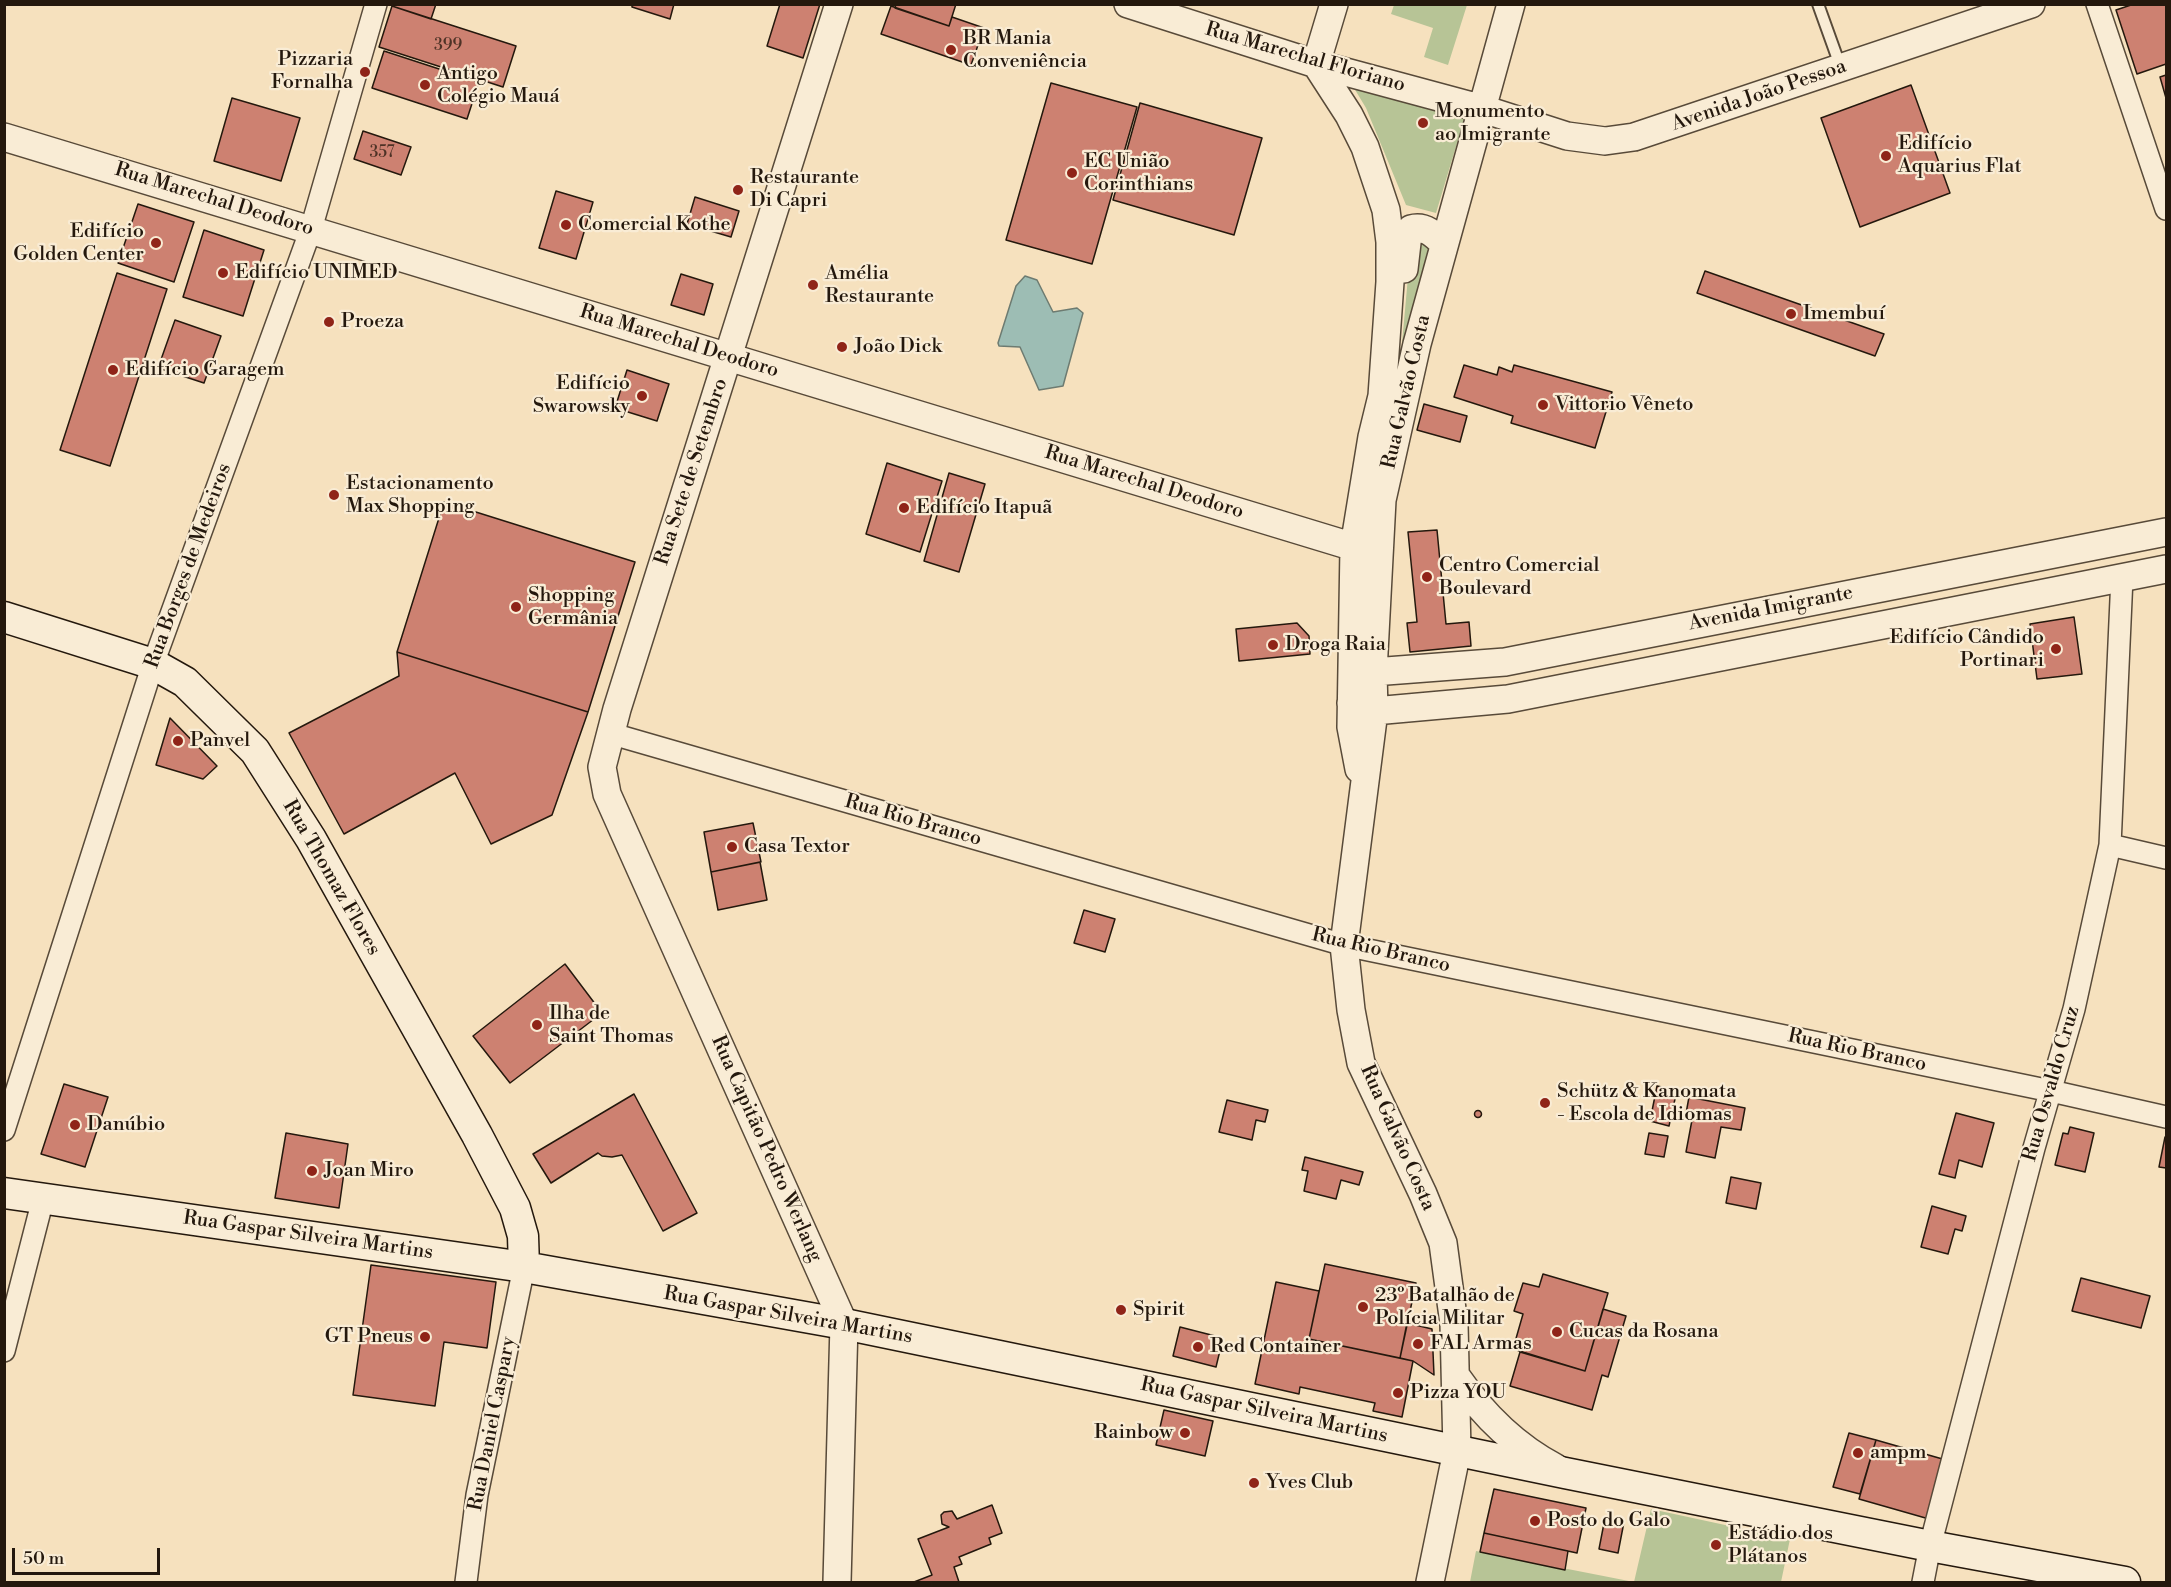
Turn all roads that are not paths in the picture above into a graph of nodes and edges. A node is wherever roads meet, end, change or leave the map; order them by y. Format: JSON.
{"nodes":[{"id":1,"x":376,"y":4,"type":"edge"},
{"id":2,"x":839,"y":4,"type":"edge"},
{"id":3,"x":1128,"y":4,"type":"edge"},
{"id":4,"x":1334,"y":4,"type":"edge"},
{"id":5,"x":1511,"y":4,"type":"edge"},
{"id":6,"x":1818,"y":4,"type":"edge"},
{"id":7,"x":2031,"y":4,"type":"edge"},
{"id":8,"x":2097,"y":4,"type":"edge"},
{"id":9,"x":1316,"y":64,"type":"junction"},
{"id":10,"x":1841,"y":68,"type":"junction"},
{"id":11,"x":1483,"y":109,"type":"junction"},
{"id":12,"x":4,"y":137,"type":"edge"},
{"id":13,"x":2166,"y":209,"type":"edge"},
{"id":14,"x":1386,"y":210,"type":"junction"},
{"id":15,"x":311,"y":229,"type":"junction"},
{"id":16,"x":1446,"y":237,"type":"junction"},
{"id":17,"x":728,"y":357,"type":"junction"},
{"id":18,"x":1382,"y":396,"type":"junction"},
{"id":19,"x":2166,"y":532,"type":"edge"},
{"id":20,"x":1354,"y":547,"type":"junction"},
{"id":21,"x":2166,"y":569,"type":"edge"},
{"id":22,"x":2122,"y":577,"type":"junction"},
{"id":23,"x":4,"y":617,"type":"edge"},
{"id":24,"x":153,"y":664,"type":"junction"},
{"id":25,"x":1373,"y":672,"type":"junction"},
{"id":26,"x":1362,"y":707,"type":"junction"},
{"id":27,"x":609,"y":733,"type":"junction"},
{"id":28,"x":2110,"y":845,"type":"junction"},
{"id":29,"x":2166,"y":858,"type":"edge"},
{"id":30,"x":1344,"y":945,"type":"junction"},
{"id":31,"x":2052,"y":1091,"type":"junction"},
{"id":32,"x":2166,"y":1117,"type":"edge"},
{"id":33,"x":4,"y":1130,"type":"edge"},
{"id":34,"x":4,"y":1193,"type":"edge"},
{"id":35,"x":42,"y":1199,"type":"junction"},
{"id":36,"x":524,"y":1267,"type":"junction"},
{"id":37,"x":844,"y":1324,"type":"junction"},
{"id":38,"x":4,"y":1352,"type":"edge"},
{"id":39,"x":1455,"y":1376,"type":"junction"},
{"id":40,"x":1457,"y":1451,"type":"junction"},
{"id":41,"x":1565,"y":1473,"type":"junction"},
{"id":42,"x":1930,"y":1546,"type":"junction"},
{"id":43,"x":466,"y":1582,"type":"edge"},
{"id":44,"x":837,"y":1582,"type":"edge"},
{"id":45,"x":1430,"y":1582,"type":"edge"},
{"id":46,"x":1923,"y":1582,"type":"edge"},
{"id":47,"x":2125,"y":1582,"type":"edge"}],
"edges":[{"from":1,"to":15,"type":"street","name":"Rua Borges de Medeiros"},
{"from":2,"to":17,"type":"street","name":"Rua Sete de Setembro"},
{"from":3,"to":9,"type":"street","name":"Rua Marechal Floriano"},
{"from":4,"to":9,"type":"street"},
{"from":5,"to":11,"type":"street","name":"Rua Galvão Costa"},
{"from":6,"to":10,"type":"lane"},
{"from":7,"to":10,"type":"street","name":"Avenida João Pessoa"},
{"from":8,"to":13,"type":"street"},
{"from":9,"to":11,"type":"street","name":"Rua Marechal Floriano"},
{"from":9,"to":14,"type":"street","name":"Rua Galvão Costa"},
{"from":10,"to":11,"type":"street","name":"Avenida João Pessoa"},
{"from":11,"to":16,"type":"street","name":"Rua Galvão Costa"},
{"from":12,"to":15,"type":"street","name":"Rua Marechal Deodoro"},
{"from":14,"to":16,"type":"street"},
{"from":14,"to":18,"type":"street","name":"Rua Galvão Costa"},
{"from":15,"to":17,"type":"street","name":"Rua Marechal Deodoro"},
{"from":15,"to":24,"type":"street","name":"Rua Borges de Medeiros"},
{"from":16,"to":18,"type":"street"},
{"from":16,"to":25,"type":"street","name":"Rua Galvão Costa"},
{"from":17,"to":20,"type":"street","name":"Rua Marechal Deodoro"},
{"from":17,"to":27,"type":"street","name":"Rua Sete de Setembro"},
{"from":18,"to":20,"type":"street","name":"Rua Galvão Costa"},
{"from":19,"to":25,"type":"street","name":"Avenida Imigrante"},
{"from":20,"to":26,"type":"street","name":"Rua Galvão Costa"},
{"from":21,"to":22,"type":"street","name":"Avenida Imigrante"},
{"from":22,"to":26,"type":"street","name":"Avenida Imigrante"},
{"from":22,"to":28,"type":"street","name":"Rua Osvaldo Cruz"},
{"from":23,"to":24,"type":"main road","name":"Rua Thomaz Flores"},
{"from":24,"to":33,"type":"street","name":"Rua Borges de Medeiros"},
{"from":24,"to":36,"type":"main road","name":"Rua Thomaz Flores"},
{"from":25,"to":26,"type":"street","name":"Rua Galvão Costa"},
{"from":26,"to":30,"type":"street","name":"Rua Galvão Costa"},
{"from":27,"to":30,"type":"street","name":"Rua Rio Branco"},
{"from":27,"to":37,"type":"street","name":"Rua Capitão Pedro Werlang"},
{"from":28,"to":29,"type":"street"},
{"from":28,"to":31,"type":"street","name":"Rua Osvaldo Cruz"},
{"from":30,"to":31,"type":"street","name":"Rua Rio Branco"},
{"from":30,"to":39,"type":"street","name":"Rua Galvão Costa"},
{"from":31,"to":32,"type":"street","name":"Rua Rio Branco"},
{"from":31,"to":42,"type":"street","name":"Rua Osvaldo Cruz"},
{"from":34,"to":35,"type":"main road","name":"Rua Gaspar Silveira Martins"},
{"from":35,"to":36,"type":"main road","name":"Rua Gaspar Silveira Martins"},
{"from":35,"to":38,"type":"street"},
{"from":36,"to":37,"type":"main road","name":"Rua Gaspar Silveira Martins"},
{"from":36,"to":43,"type":"street","name":"Rua Daniel Caspary"},
{"from":37,"to":40,"type":"main road","name":"Rua Gaspar Silveira Martins"},
{"from":37,"to":44,"type":"street","name":"Rua Capitão Pedro Werlang"},
{"from":39,"to":40,"type":"street","name":"Rua Galvão Costa"},
{"from":39,"to":41,"type":"street","name":"Rua Gaspar Silveira Martins"},
{"from":40,"to":41,"type":"main road","name":"Rua Gaspar Silveira Martins"},
{"from":40,"to":45,"type":"street","name":"Rua Galvão Costa"},
{"from":41,"to":42,"type":"main road","name":"Rua Gaspar Silveira Martins"},
{"from":42,"to":46,"type":"street","name":"Rua Osvaldo Cruz"},
{"from":42,"to":47,"type":"main road","name":"Rua Gaspar Silveira Martins"}]}
